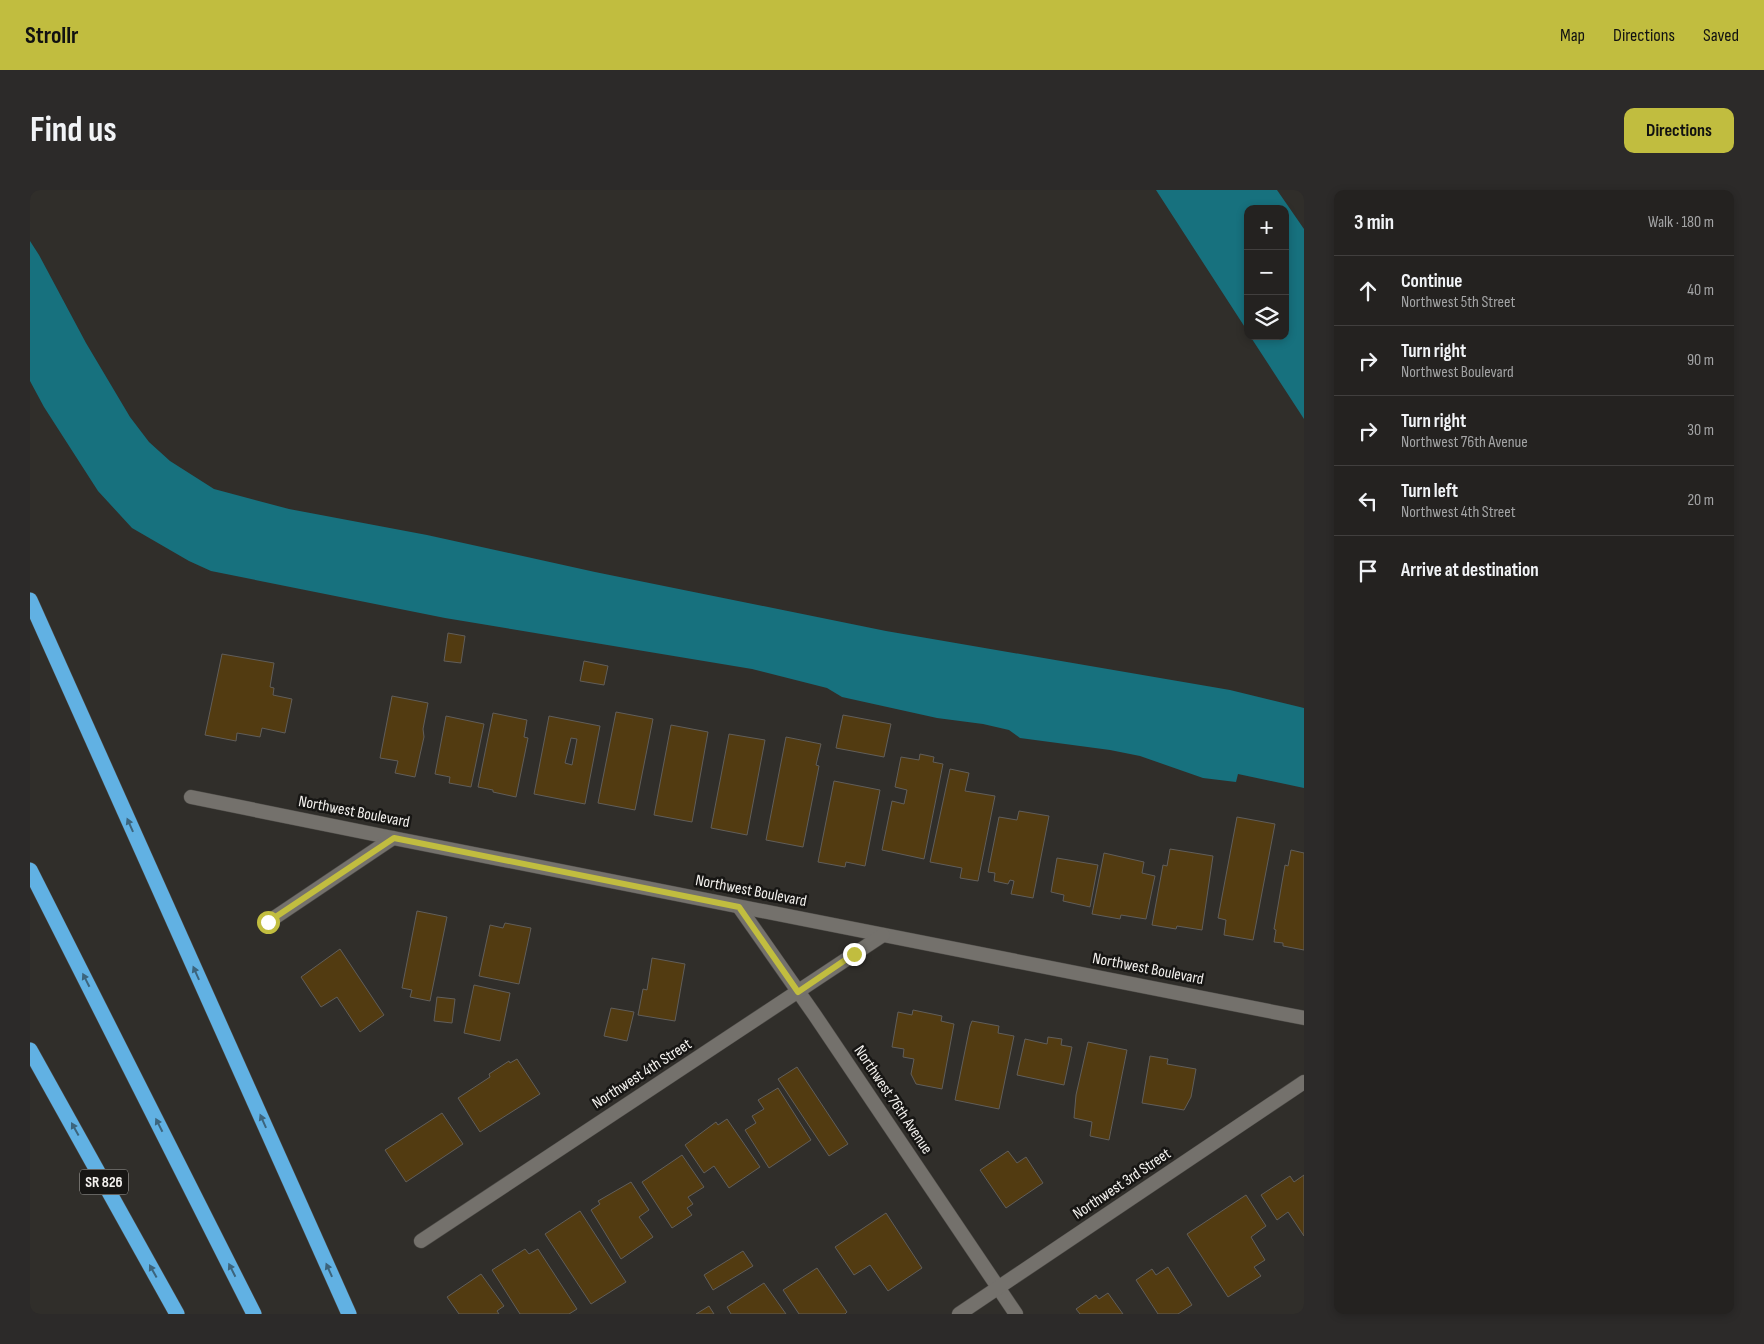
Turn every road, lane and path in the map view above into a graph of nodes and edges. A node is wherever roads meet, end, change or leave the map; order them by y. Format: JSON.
{"nodes":[{"id":1,"x":30,"y":600,"type":"edge"},
{"id":2,"x":191,"y":797,"type":"dead end"},
{"id":3,"x":394,"y":838,"type":"junction"},
{"id":4,"x":30,"y":870,"type":"edge"},
{"id":5,"x":739,"y":907,"type":"junction"},
{"id":6,"x":268,"y":922,"type":"dead end"},
{"id":7,"x":883,"y":935,"type":"junction"},
{"id":8,"x":798,"y":992,"type":"junction"},
{"id":9,"x":1304,"y":1018,"type":"edge"},
{"id":10,"x":30,"y":1050,"type":"edge"},
{"id":11,"x":1304,"y":1082,"type":"edge"},
{"id":12,"x":421,"y":1241,"type":"dead end"},
{"id":13,"x":999,"y":1288,"type":"junction"},
{"id":14,"x":177,"y":1314,"type":"edge"},
{"id":15,"x":254,"y":1314,"type":"edge"},
{"id":16,"x":349,"y":1314,"type":"edge"},
{"id":17,"x":959,"y":1314,"type":"edge"},
{"id":18,"x":1016,"y":1314,"type":"edge"}],
"edges":[{"from":16,"to":1,"type":"highway","one_way":true},
{"from":2,"to":3,"type":"street","name":"Northwest Boulevard"},
{"from":3,"to":5,"type":"street","name":"Northwest Boulevard"},
{"from":3,"to":6,"type":"street"},
{"from":15,"to":4,"type":"highway","one_way":true},
{"from":5,"to":7,"type":"street","name":"Northwest Boulevard"},
{"from":5,"to":8,"type":"street","name":"Northwest 76th Avenue"},
{"from":7,"to":8,"type":"street","name":"Northwest 4th Street"},
{"from":7,"to":9,"type":"street","name":"Northwest Boulevard"},
{"from":8,"to":12,"type":"street","name":"Northwest 4th Street"},
{"from":8,"to":13,"type":"street","name":"Northwest 76th Avenue"},
{"from":14,"to":10,"type":"highway","number":"SR 826","one_way":true},
{"from":11,"to":13,"type":"street","name":"Northwest 3rd Street"},
{"from":13,"to":17,"type":"street","name":"Northwest 3rd Street"},
{"from":13,"to":18,"type":"street","name":"Northwest 76th Avenue"}]}
